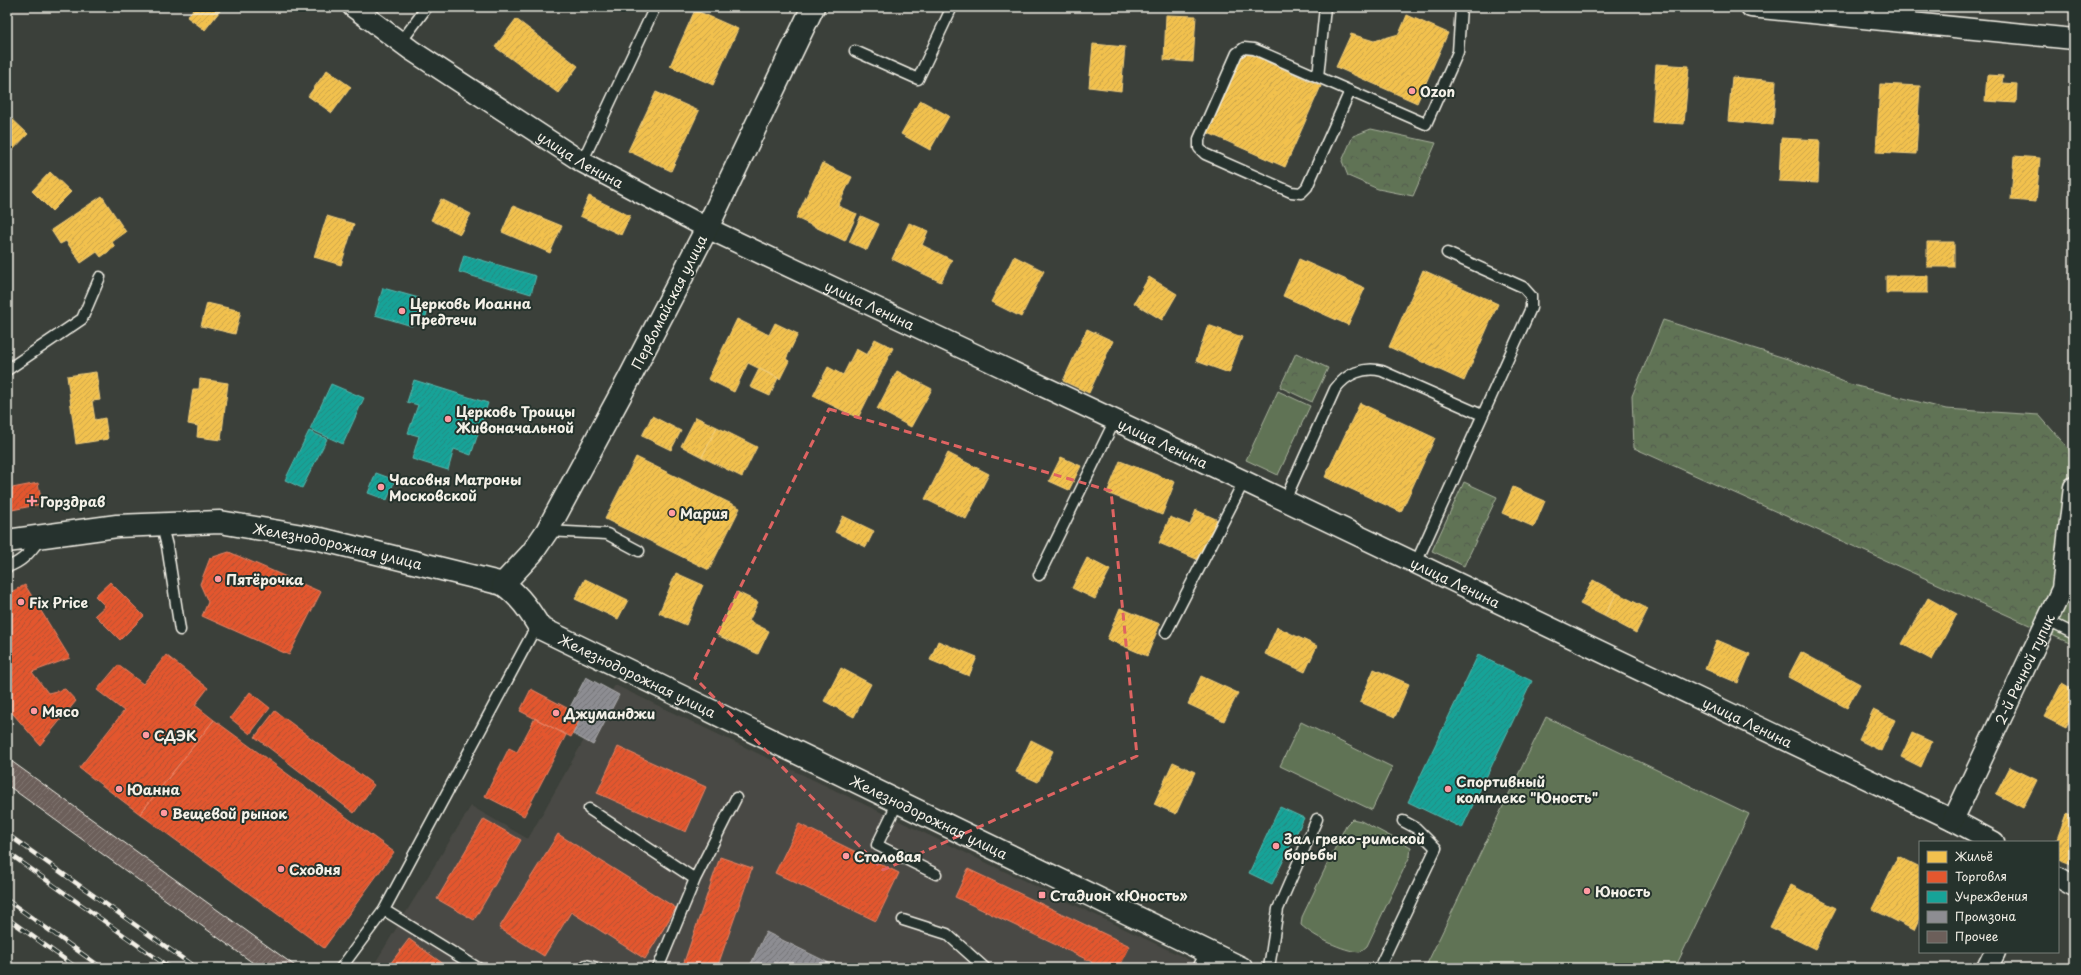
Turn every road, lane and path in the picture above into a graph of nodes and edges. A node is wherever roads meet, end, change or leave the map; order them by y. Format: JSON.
{"nodes":[{"id":1,"x":353,"y":7,"type":"edge"},
{"id":2,"x":427,"y":7,"type":"edge"},
{"id":3,"x":655,"y":7,"type":"edge"},
{"id":4,"x":813,"y":7,"type":"edge"},
{"id":5,"x":952,"y":7,"type":"edge"},
{"id":6,"x":1325,"y":7,"type":"edge"},
{"id":7,"x":1461,"y":7,"type":"edge"},
{"id":8,"x":1751,"y":7,"type":"edge"},
{"id":9,"x":2074,"y":39,"type":"edge"},
{"id":10,"x":401,"y":42,"type":"junction"},
{"id":11,"x":855,"y":51,"type":"dead end"},
{"id":12,"x":1318,"y":77,"type":"junction"},
{"id":13,"x":1350,"y":91,"type":"junction"},
{"id":14,"x":582,"y":162,"type":"junction"},
{"id":15,"x":708,"y":228,"type":"junction"},
{"id":16,"x":1447,"y":253,"type":"dead end"},
{"id":17,"x":100,"y":277,"type":"dead end"},
{"id":18,"x":7,"y":370,"type":"edge"},
{"id":19,"x":1482,"y":416,"type":"junction"},
{"id":20,"x":1115,"y":420,"type":"junction"},
{"id":21,"x":1244,"y":481,"type":"junction"},
{"id":22,"x":2074,"y":487,"type":"edge"},
{"id":23,"x":1285,"y":500,"type":"junction"},
{"id":24,"x":161,"y":523,"type":"junction"},
{"id":25,"x":547,"y":531,"type":"junction"},
{"id":26,"x":42,"y":536,"type":"junction"},
{"id":27,"x":7,"y":541,"type":"edge"},
{"id":28,"x":640,"y":551,"type":"dead end"},
{"id":29,"x":1416,"y":563,"type":"junction"},
{"id":30,"x":7,"y":567,"type":"edge"},
{"id":31,"x":1039,"y":575,"type":"dead end"},
{"id":32,"x":502,"y":584,"type":"junction"},
{"id":33,"x":2048,"y":620,"type":"junction"},
{"id":34,"x":540,"y":628,"type":"junction"},
{"id":35,"x":180,"y":630,"type":"dead end"},
{"id":36,"x":1166,"y":633,"type":"dead end"},
{"id":37,"x":2074,"y":634,"type":"edge"},
{"id":38,"x":736,"y":798,"type":"dead end"},
{"id":39,"x":898,"y":802,"type":"junction"},
{"id":40,"x":589,"y":809,"type":"dead end"},
{"id":41,"x":1317,"y":819,"type":"dead end"},
{"id":42,"x":1953,"y":820,"type":"junction"},
{"id":43,"x":1403,"y":822,"type":"dead end"},
{"id":44,"x":1992,"y":841,"type":"edge"},
{"id":45,"x":936,"y":874,"type":"dead end"},
{"id":46,"x":2059,"y":878,"type":"edge"},
{"id":47,"x":695,"y":879,"type":"junction"},
{"id":48,"x":2074,"y":886,"type":"edge"},
{"id":49,"x":384,"y":910,"type":"junction"},
{"id":50,"x":903,"y":920,"type":"dead end"},
{"id":51,"x":1994,"y":953,"type":"edge"},
{"id":52,"x":1202,"y":960,"type":"edge"},
{"id":53,"x":341,"y":968,"type":"edge"},
{"id":54,"x":478,"y":968,"type":"edge"},
{"id":55,"x":583,"y":968,"type":"edge"},
{"id":56,"x":598,"y":968,"type":"edge"},
{"id":57,"x":658,"y":968,"type":"edge"},
{"id":58,"x":985,"y":968,"type":"edge"},
{"id":59,"x":1241,"y":968,"type":"edge"},
{"id":60,"x":1269,"y":968,"type":"edge"},
{"id":61,"x":1379,"y":968,"type":"edge"},
{"id":62,"x":1987,"y":968,"type":"edge"}],
"edges":[{"from":1,"to":10,"type":"street","name":"улица Ленина"},
{"from":2,"to":10,"type":"lane"},
{"from":3,"to":14,"type":"lane"},
{"from":4,"to":15,"type":"main road","name":"Первомайская улица"},
{"from":5,"to":11,"type":"lane"},
{"from":6,"to":12,"type":"lane"},
{"from":7,"to":13,"type":"lane"},
{"from":8,"to":9,"type":"street"},
{"from":10,"to":14,"type":"street","name":"улица Ленина"},
{"from":12,"to":13,"type":"lane"},
{"from":12,"to":13,"type":"lane"},
{"from":14,"to":15,"type":"street","name":"улица Ленина"},
{"from":15,"to":20,"type":"street","name":"улица Ленина"},
{"from":15,"to":25,"type":"main road","name":"Первомайская улица"},
{"from":16,"to":19,"type":"lane"},
{"from":17,"to":18,"type":"lane"},
{"from":19,"to":23,"type":"lane"},
{"from":19,"to":29,"type":"lane"},
{"from":20,"to":21,"type":"street","name":"улица Ленина"},
{"from":20,"to":31,"type":"lane"},
{"from":21,"to":23,"type":"street","name":"улица Ленина"},
{"from":21,"to":36,"type":"lane"},
{"from":22,"to":33,"type":"street","name":"2-й Речной тупик"},
{"from":23,"to":29,"type":"street","name":"улица Ленина"},
{"from":24,"to":26,"type":"main road","name":"Железнодорожная улица"},
{"from":24,"to":32,"type":"main road","name":"Железнодорожная улица"},
{"from":24,"to":35,"type":"lane"},
{"from":25,"to":28,"type":"lane"},
{"from":25,"to":32,"type":"main road","name":"Первомайская улица"},
{"from":26,"to":27,"type":"main road","name":"Железнодорожная улица"},
{"from":26,"to":30,"type":"lane"},
{"from":29,"to":42,"type":"street","name":"улица Ленина"},
{"from":32,"to":34,"type":"main road","name":"Железнодорожная улица"},
{"from":33,"to":37,"type":"lane"},
{"from":33,"to":42,"type":"street","name":"2-й Речной тупик"},
{"from":34,"to":39,"type":"main road","name":"Железнодорожная улица"},
{"from":34,"to":49,"type":"lane"},
{"from":38,"to":47,"type":"lane"},
{"from":39,"to":45,"type":"lane"},
{"from":39,"to":52,"type":"main road","name":"Железнодорожная улица"},
{"from":40,"to":47,"type":"lane"},
{"from":41,"to":60,"type":"lane"},
{"from":42,"to":44,"type":"street","name":"улица Ленина"},
{"from":43,"to":61,"type":"lane"},
{"from":46,"to":48,"type":"street"},
{"from":47,"to":57,"type":"lane"},
{"from":49,"to":53,"type":"lane"},
{"from":49,"to":54,"type":"lane"},
{"from":50,"to":58,"type":"lane"},
{"from":51,"to":62,"type":"street"},
{"from":52,"to":59,"type":"main road","name":"Железнодорожная улица"},
{"from":55,"to":56,"type":"lane"}]}
